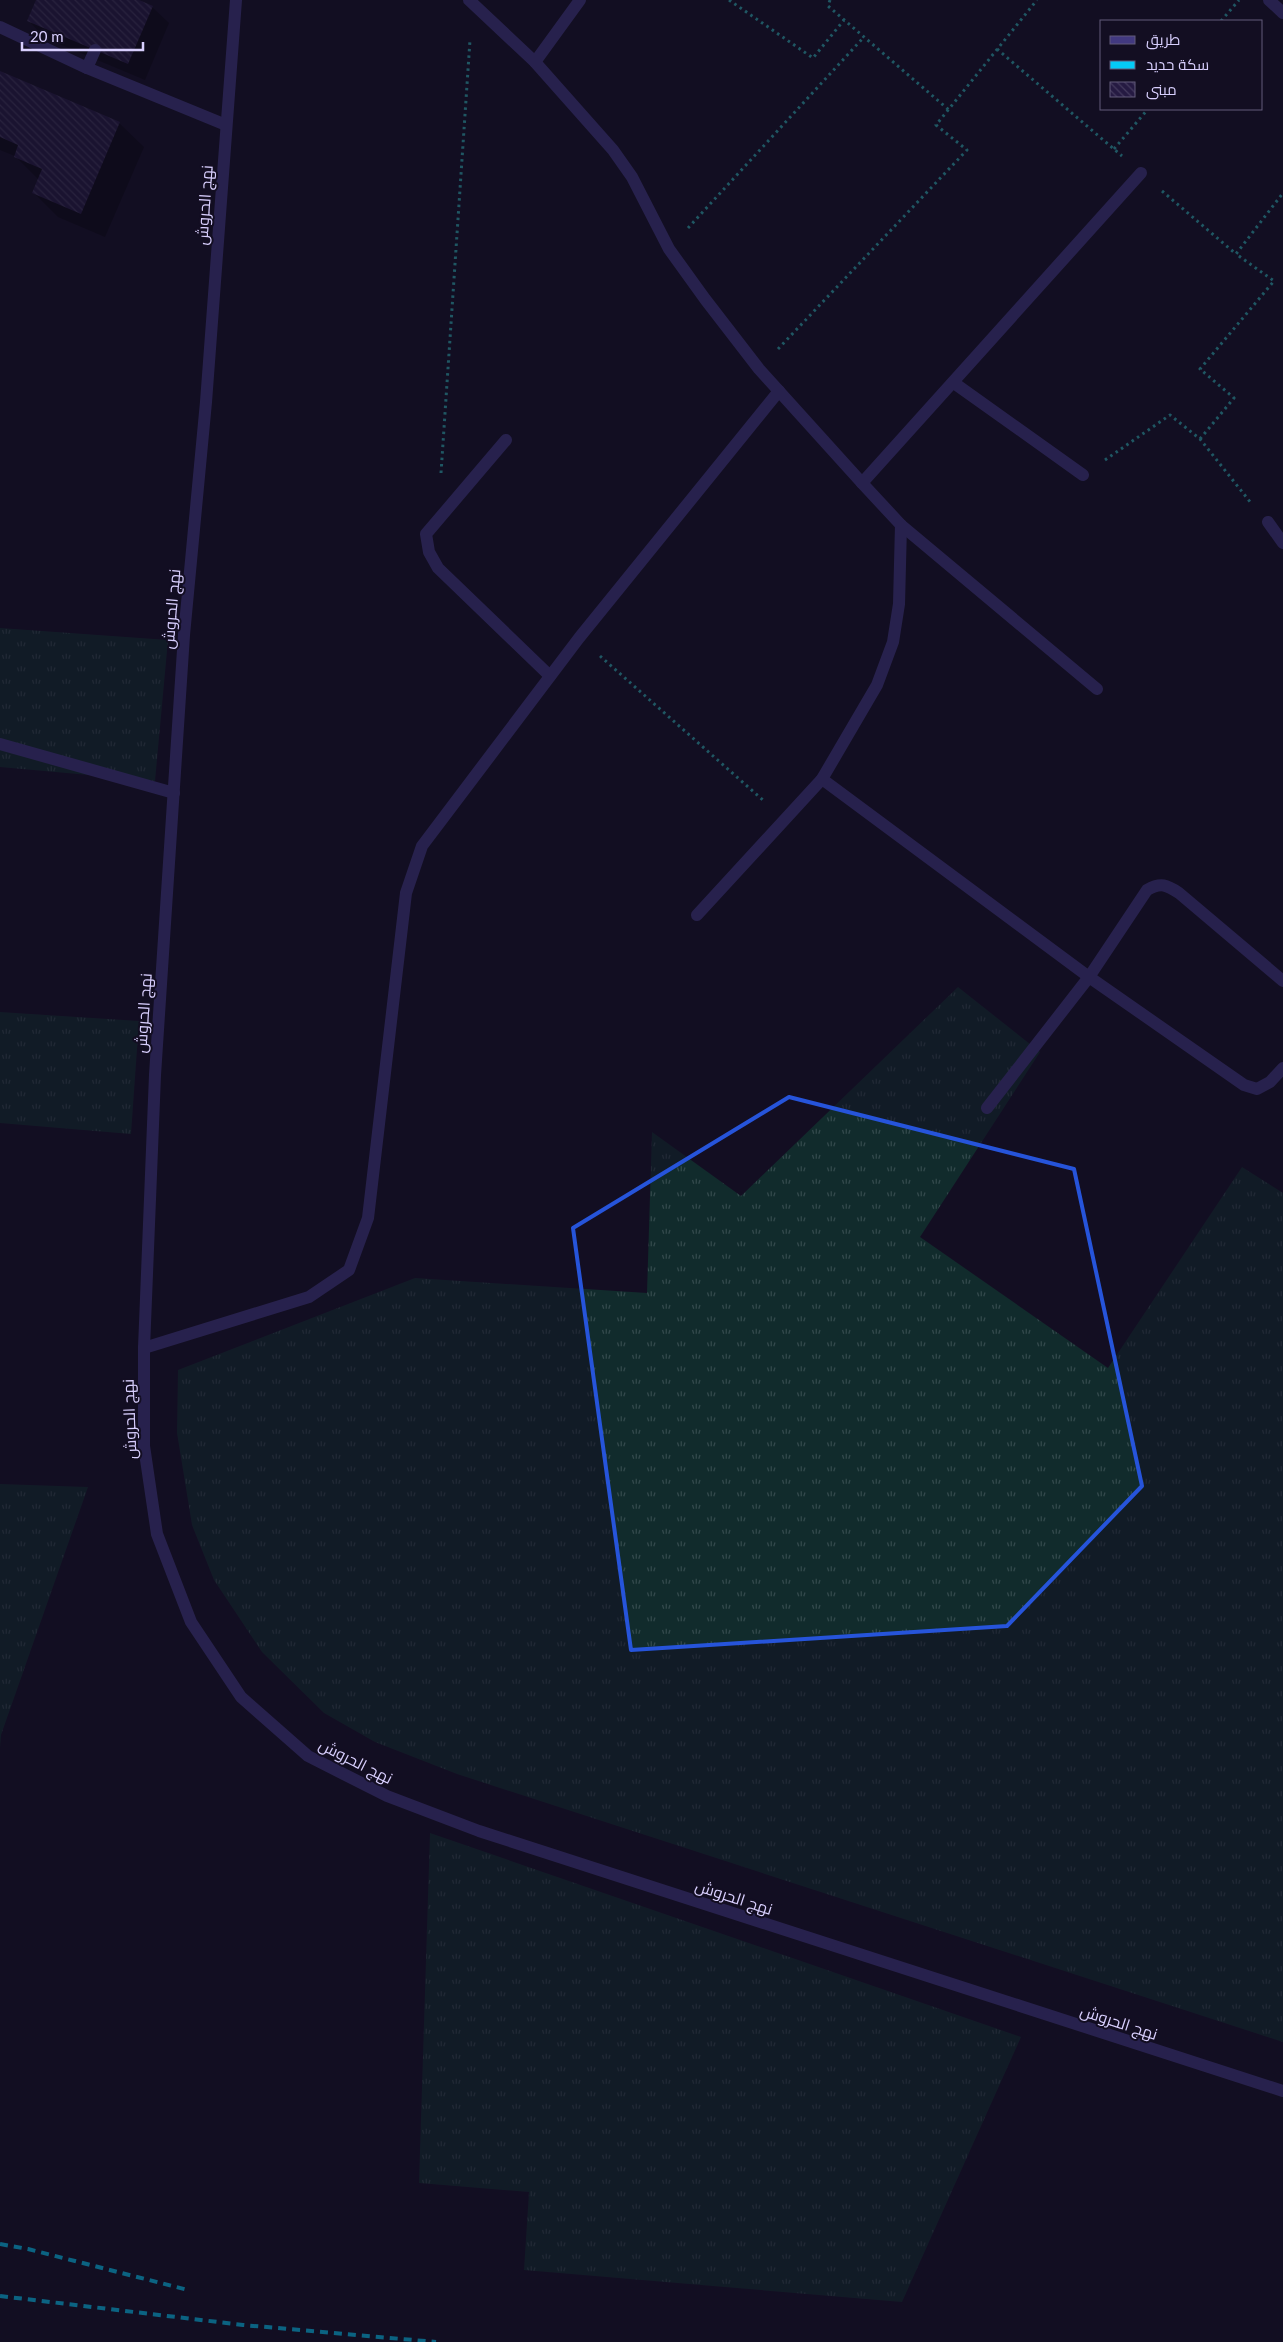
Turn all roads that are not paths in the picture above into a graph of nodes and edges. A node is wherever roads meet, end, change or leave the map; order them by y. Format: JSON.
{"nodes":[{"id":1,"x":236,"y":0,"type":"edge"},
{"id":2,"x":580,"y":0,"type":"edge"},
{"id":3,"x":1269,"y":0,"type":"edge"},
{"id":4,"x":471,"y":1,"type":"edge"},
{"id":5,"x":1283,"y":12,"type":"edge"},
{"id":6,"x":0,"y":27,"type":"edge"},
{"id":7,"x":95,"y":50,"type":"dead end"},
{"id":8,"x":535,"y":62,"type":"junction"},
{"id":9,"x":87,"y":68,"type":"junction"},
{"id":10,"x":226,"y":125,"type":"junction"},
{"id":11,"x":1141,"y":173,"type":"dead end"},
{"id":12,"x":954,"y":384,"type":"junction"},
{"id":13,"x":779,"y":391,"type":"junction"},
{"id":14,"x":506,"y":440,"type":"dead end"},
{"id":15,"x":1083,"y":475,"type":"road end"},
{"id":16,"x":862,"y":483,"type":"junction"},
{"id":17,"x":1268,"y":522,"type":"road end"},
{"id":18,"x":901,"y":525,"type":"junction"},
{"id":19,"x":1283,"y":543,"type":"edge"},
{"id":20,"x":550,"y":676,"type":"junction"},
{"id":21,"x":1097,"y":689,"type":"dead end"},
{"id":22,"x":0,"y":744,"type":"edge"},
{"id":23,"x":822,"y":779,"type":"junction"},
{"id":24,"x":174,"y":793,"type":"junction"},
{"id":25,"x":697,"y":915,"type":"dead end"},
{"id":26,"x":1089,"y":977,"type":"junction"},
{"id":27,"x":1283,"y":982,"type":"edge"},
{"id":28,"x":1283,"y":1068,"type":"edge"},
{"id":29,"x":987,"y":1108,"type":"dead end"},
{"id":30,"x":144,"y":1348,"type":"junction"},
{"id":31,"x":1283,"y":2091,"type":"edge"}],
"edges":[{"from":1,"to":10,"type":"street","name":"نهج الحروش"},
{"from":2,"to":8,"type":"street"},
{"from":3,"to":5,"type":"street"},
{"from":4,"to":8,"type":"street"},
{"from":6,"to":9,"type":"street"},
{"from":7,"to":9,"type":"street"},
{"from":8,"to":13,"type":"street"},
{"from":9,"to":10,"type":"street"},
{"from":10,"to":24,"type":"street","name":"نهج الحروش"},
{"from":11,"to":12,"type":"street"},
{"from":12,"to":15,"type":"street"},
{"from":12,"to":16,"type":"street"},
{"from":13,"to":16,"type":"street"},
{"from":13,"to":20,"type":"street"},
{"from":14,"to":20,"type":"street"},
{"from":16,"to":18,"type":"street"},
{"from":17,"to":19,"type":"street"},
{"from":18,"to":21,"type":"street"},
{"from":18,"to":23,"type":"street"},
{"from":20,"to":30,"type":"street"},
{"from":22,"to":24,"type":"street"},
{"from":23,"to":25,"type":"street"},
{"from":23,"to":26,"type":"street"},
{"from":24,"to":30,"type":"street","name":"نهج الحروش"},
{"from":26,"to":27,"type":"street"},
{"from":26,"to":28,"type":"street"},
{"from":26,"to":29,"type":"street"},
{"from":30,"to":31,"type":"street","name":"نهج الحروش"}]}
